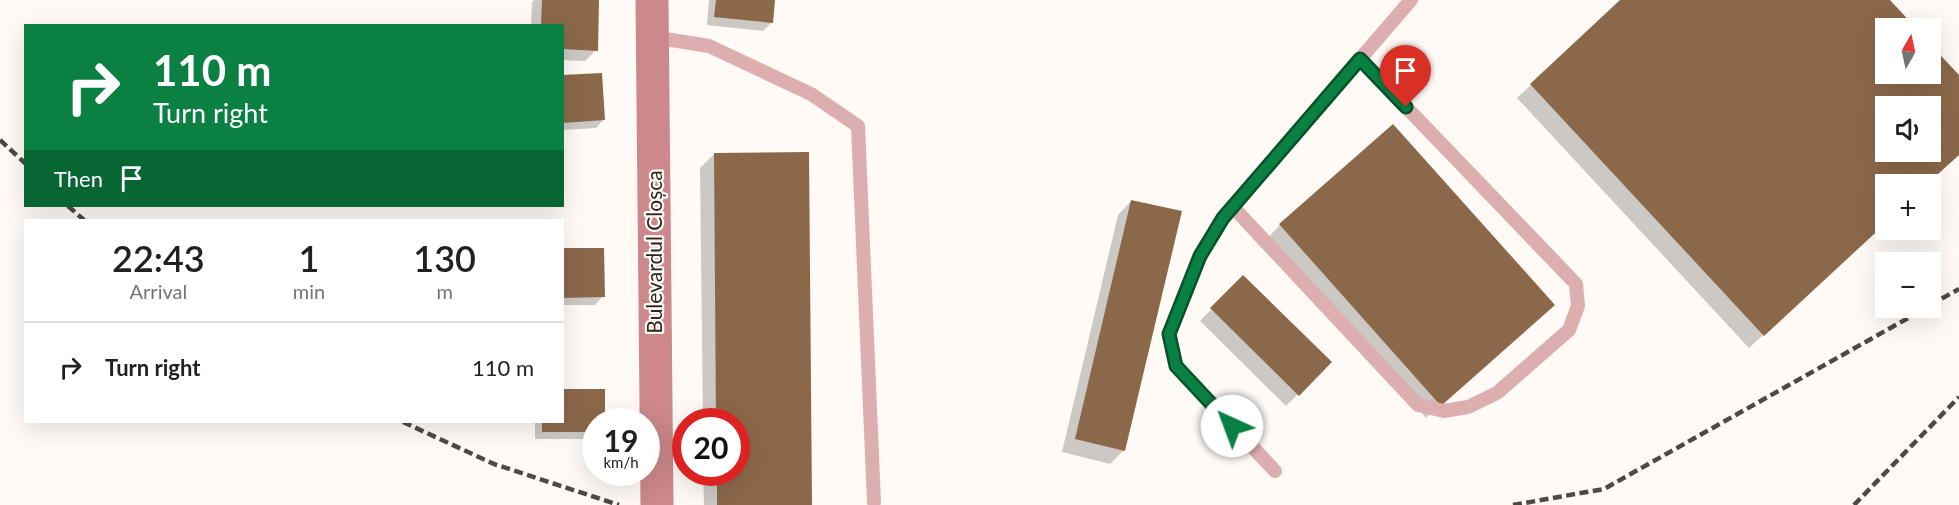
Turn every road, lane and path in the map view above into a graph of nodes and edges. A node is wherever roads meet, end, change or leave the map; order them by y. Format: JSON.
{"nodes":[{"id":1,"x":652,"y":0,"type":"edge"},
{"id":2,"x":1411,"y":0,"type":"edge"},
{"id":3,"x":653,"y":37,"type":"junction"},
{"id":4,"x":1360,"y":59,"type":"junction"},
{"id":5,"x":1233,"y":207,"type":"junction"},
{"id":6,"x":1275,"y":471,"type":"dead end"},
{"id":7,"x":874,"y":502,"type":"dead end"},
{"id":8,"x":657,"y":505,"type":"edge"}],
"edges":[{"from":1,"to":3,"type":"main road","name":"Bulevardul Cloșca"},
{"from":2,"to":4,"type":"lane"},
{"from":3,"to":7,"type":"lane"},
{"from":3,"to":8,"type":"main road","name":"Bulevardul Cloșca"},
{"from":4,"to":5,"type":"lane"},
{"from":4,"to":5,"type":"lane"},
{"from":5,"to":6,"type":"lane"}]}
